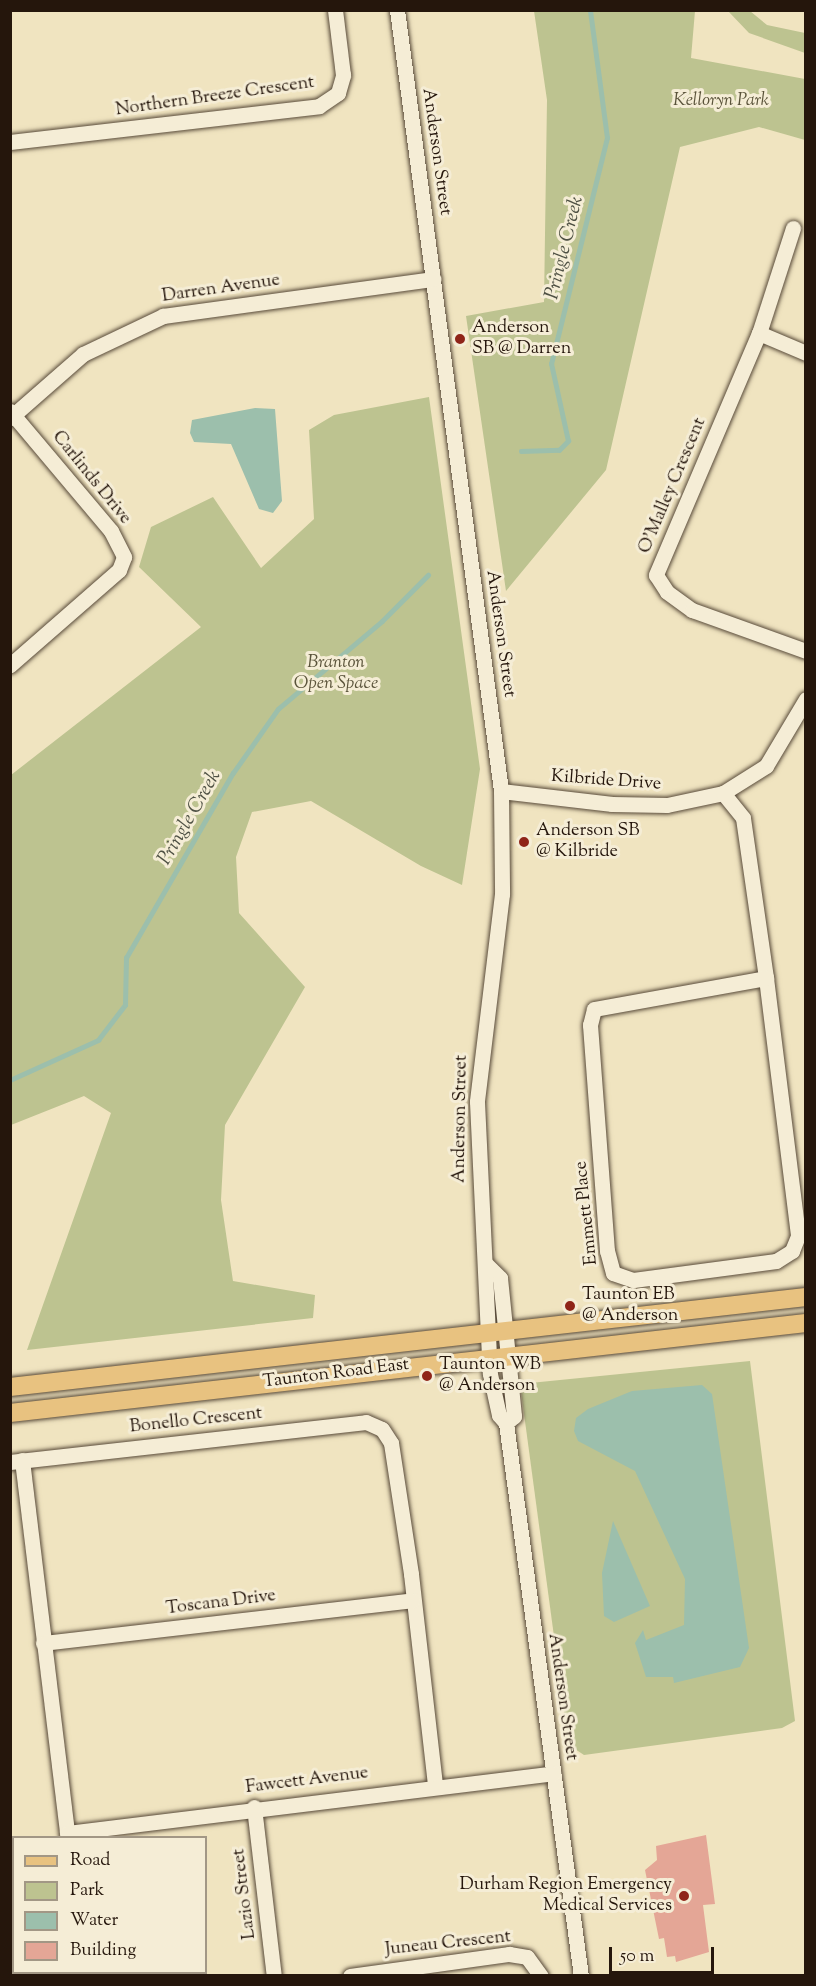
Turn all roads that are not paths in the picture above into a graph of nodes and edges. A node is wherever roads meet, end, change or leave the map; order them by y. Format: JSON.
{"nodes":[{"id":1,"x":334,"y":10,"type":"edge"},
{"id":2,"x":397,"y":10,"type":"edge"},
{"id":3,"x":10,"y":142,"type":"edge"},
{"id":4,"x":793,"y":228,"type":"dead end"},
{"id":5,"x":433,"y":279,"type":"junction"},
{"id":6,"x":759,"y":333,"type":"junction"},
{"id":7,"x":806,"y":353,"type":"edge"},
{"id":8,"x":12,"y":414,"type":"edge"},
{"id":9,"x":806,"y":651,"type":"edge"},
{"id":10,"x":10,"y":665,"type":"edge"},
{"id":11,"x":806,"y":699,"type":"edge"},
{"id":12,"x":501,"y":791,"type":"junction"},
{"id":13,"x":723,"y":793,"type":"junction"},
{"id":14,"x":766,"y":978,"type":"junction"},
{"id":15,"x":486,"y":1264,"type":"junction"},
{"id":16,"x":806,"y":1297,"type":"edge"},
{"id":17,"x":806,"y":1323,"type":"edge"},
{"id":18,"x":505,"y":1328,"type":"junction"},
{"id":19,"x":486,"y":1330,"type":"junction"},
{"id":20,"x":508,"y":1353,"type":"junction"},
{"id":21,"x":489,"y":1355,"type":"junction"},
{"id":22,"x":32,"y":1384,"type":"junction"},
{"id":23,"x":10,"y":1387,"type":"edge"},
{"id":24,"x":36,"y":1411,"type":"junction"},
{"id":25,"x":10,"y":1413,"type":"edge"},
{"id":26,"x":506,"y":1423,"type":"junction"},
{"id":27,"x":16,"y":1461,"type":"edge"},
{"id":28,"x":413,"y":1600,"type":"junction"},
{"id":29,"x":43,"y":1643,"type":"junction"},
{"id":30,"x":553,"y":1773,"type":"junction"},
{"id":31,"x":435,"y":1785,"type":"junction"},
{"id":32,"x":254,"y":1807,"type":"junction"},
{"id":33,"x":67,"y":1835,"type":"edge"},
{"id":34,"x":274,"y":1976,"type":"edge"},
{"id":35,"x":350,"y":1976,"type":"edge"},
{"id":36,"x":541,"y":1976,"type":"edge"},
{"id":37,"x":581,"y":1976,"type":"edge"}],
"edges":[{"from":1,"to":3,"type":"street","name":"Northern Breeze Crescent"},
{"from":2,"to":5,"type":"street","name":"Anderson Street"},
{"from":4,"to":6,"type":"street"},
{"from":5,"to":8,"type":"street","name":"Darren Avenue"},
{"from":5,"to":12,"type":"street","name":"Anderson Street"},
{"from":6,"to":7,"type":"street"},
{"from":6,"to":9,"type":"street","name":"O'Malley Crescent"},
{"from":8,"to":10,"type":"street","name":"Carlinds Drive"},
{"from":11,"to":13,"type":"street","name":"Kilbride Drive"},
{"from":12,"to":13,"type":"street","name":"Kilbride Drive"},
{"from":12,"to":15,"type":"street","name":"Anderson Street"},
{"from":13,"to":14,"type":"street","name":"Emmett Place"},
{"from":14,"to":14,"type":"street","name":"Emmett Place"},
{"from":15,"to":18,"type":"street","name":"Anderson Street"},
{"from":15,"to":19,"type":"street","name":"Anderson Street"},
{"from":16,"to":18,"type":"main road","name":"Taunton Road East"},
{"from":17,"to":20,"type":"main road","name":"Taunton Road East"},
{"from":18,"to":19,"type":"main road","name":"Taunton Road East"},
{"from":18,"to":20,"type":"street","name":"Anderson Street"},
{"from":19,"to":21,"type":"street","name":"Anderson Street"},
{"from":19,"to":22,"type":"main road","name":"Taunton Road East"},
{"from":20,"to":21,"type":"main road","name":"Taunton Road East"},
{"from":20,"to":26,"type":"street","name":"Anderson Street"},
{"from":21,"to":24,"type":"main road","name":"Taunton Road East"},
{"from":21,"to":26,"type":"street","name":"Anderson Street"},
{"from":22,"to":23,"type":"main road","name":"Taunton Road East"},
{"from":22,"to":24,"type":"main road"},
{"from":24,"to":25,"type":"main road","name":"Taunton Road East"},
{"from":26,"to":30,"type":"street","name":"Anderson Street"},
{"from":27,"to":28,"type":"street","name":"Bonello Crescent"},
{"from":27,"to":29,"type":"street","name":"Bonello Crescent"},
{"from":28,"to":29,"type":"street","name":"Toscana Drive"},
{"from":28,"to":31,"type":"street"},
{"from":29,"to":33,"type":"street"},
{"from":30,"to":31,"type":"street","name":"Fawcett Avenue"},
{"from":30,"to":37,"type":"street","name":"Anderson Street"},
{"from":31,"to":32,"type":"street","name":"Fawcett Avenue"},
{"from":32,"to":33,"type":"street","name":"Fawcett Avenue"},
{"from":32,"to":34,"type":"street","name":"Lazio Street"},
{"from":35,"to":36,"type":"street","name":"Juneau Crescent"}]}
